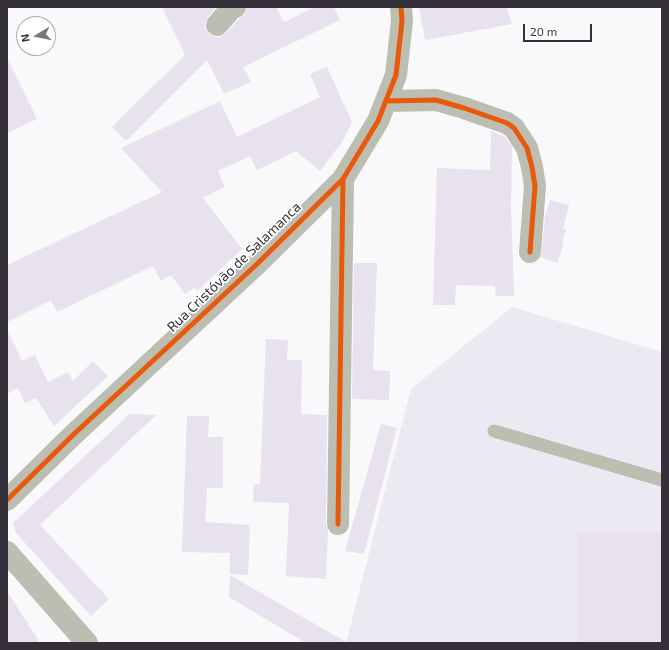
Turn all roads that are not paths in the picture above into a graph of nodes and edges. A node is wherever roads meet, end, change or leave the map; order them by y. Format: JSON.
{"nodes":[{"id":1,"x":235,"y":7,"type":"edge"},
{"id":2,"x":401,"y":7,"type":"edge"},
{"id":3,"x":217,"y":25,"type":"dead end"},
{"id":4,"x":386,"y":101,"type":"junction"},
{"id":5,"x":343,"y":179,"type":"junction"},
{"id":6,"x":530,"y":252,"type":"dead end"},
{"id":7,"x":494,"y":431,"type":"dead end"},
{"id":8,"x":662,"y":480,"type":"edge"},
{"id":9,"x":7,"y":500,"type":"edge"},
{"id":10,"x":338,"y":524,"type":"dead end"},
{"id":11,"x":7,"y":552,"type":"edge"},
{"id":12,"x":87,"y":643,"type":"edge"}],
"edges":[{"from":1,"to":3,"type":"street"},
{"from":2,"to":4,"type":"street","name":"Rua Cristóvão de Salamanca"},
{"from":4,"to":5,"type":"street","name":"Rua Cristóvão de Salamanca"},
{"from":4,"to":6,"type":"street"},
{"from":5,"to":9,"type":"street","name":"Rua Cristóvão de Salamanca"},
{"from":5,"to":10,"type":"street"},
{"from":7,"to":8,"type":"lane"},
{"from":11,"to":12,"type":"street"}]}
